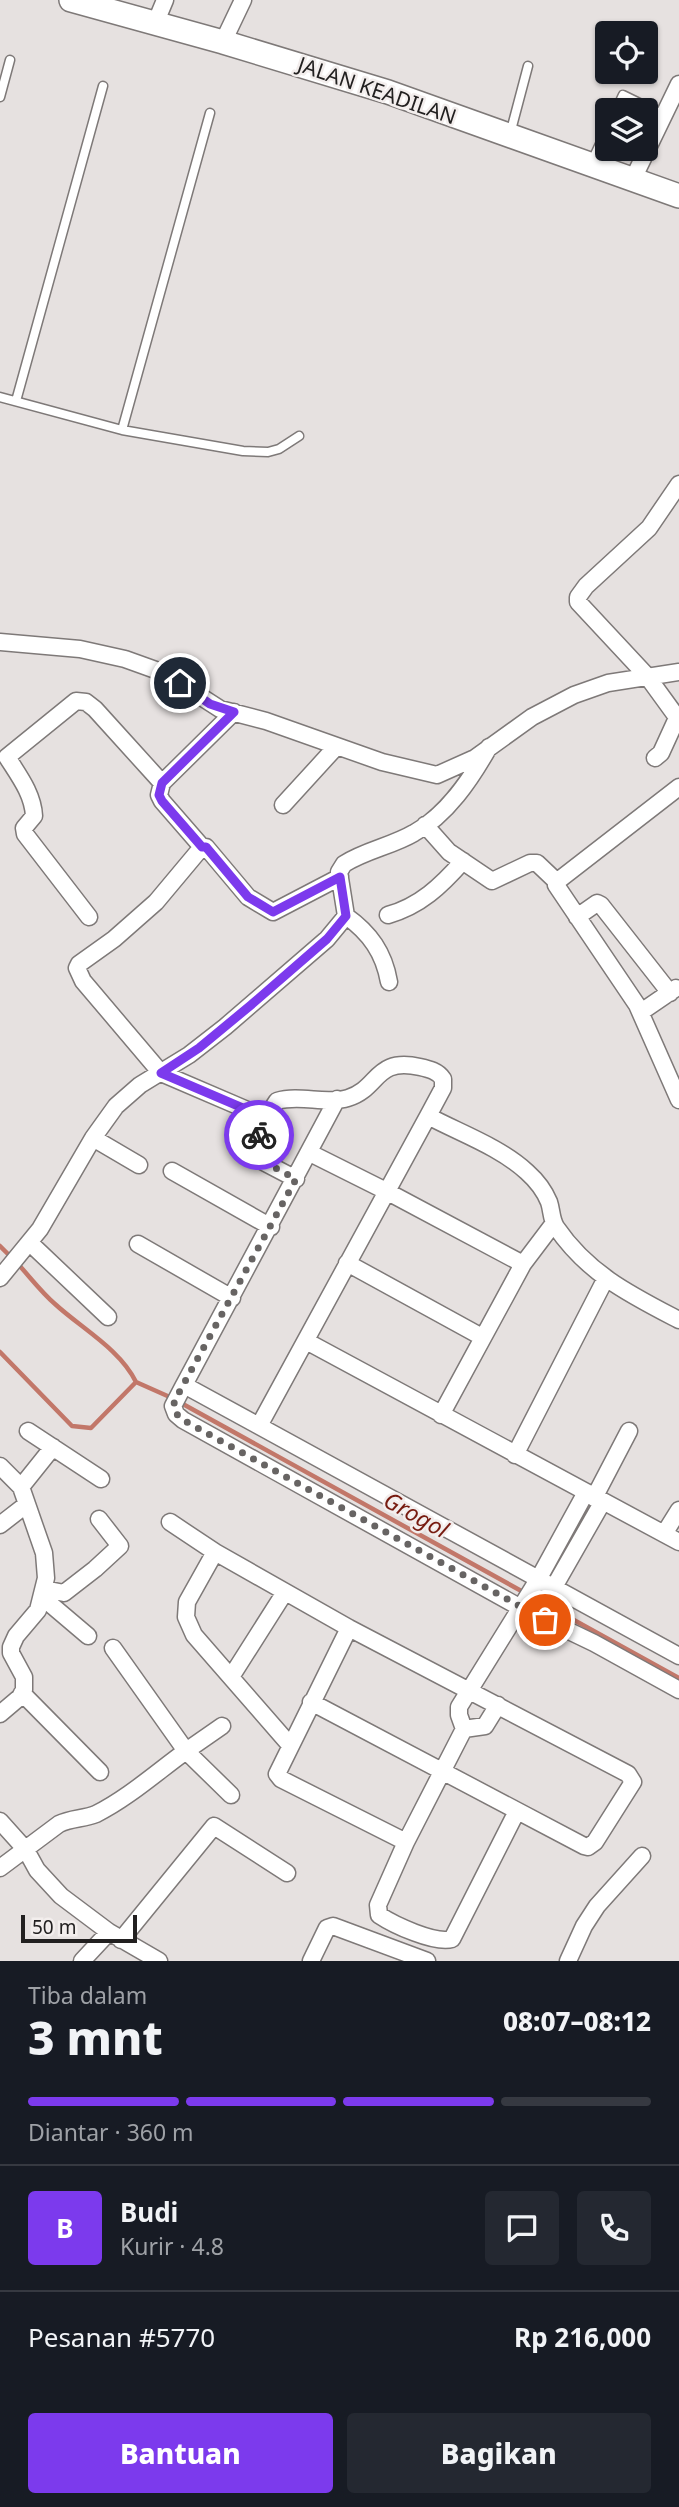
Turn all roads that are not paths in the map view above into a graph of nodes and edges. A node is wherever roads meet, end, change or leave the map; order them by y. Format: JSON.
{"nodes":[{"id":1,"x":71,"y":0,"type":"edge"},
{"id":2,"x":165,"y":0,"type":"edge"},
{"id":3,"x":232,"y":0,"type":"edge"},
{"id":4,"x":243,"y":0,"type":"edge"},
{"id":5,"x":155,"y":23,"type":"junction"},
{"id":6,"x":219,"y":41,"type":"junction"},
{"id":7,"x":10,"y":60,"type":"dead end"},
{"id":8,"x":528,"y":66,"type":"dead end"},
{"id":9,"x":679,"y":84,"type":"edge"},
{"id":10,"x":103,"y":86,"type":"dead end"},
{"id":11,"x":0,"y":97,"type":"edge"},
{"id":12,"x":658,"y":111,"type":"edge"},
{"id":13,"x":210,"y":113,"type":"dead end"},
{"id":14,"x":664,"y":114,"type":"junction"},
{"id":15,"x":510,"y":134,"type":"junction"},
{"id":16,"x":595,"y":155,"type":"edge"},
{"id":17,"x":591,"y":164,"type":"junction"},
{"id":18,"x":633,"y":179,"type":"junction"},
{"id":19,"x":679,"y":196,"type":"edge"},
{"id":20,"x":0,"y":397,"type":"edge"},
{"id":21,"x":16,"y":401,"type":"junction"},
{"id":22,"x":122,"y":430,"type":"junction"},
{"id":23,"x":299,"y":436,"type":"dead end"},
{"id":24,"x":679,"y":484,"type":"edge"},
{"id":25,"x":0,"y":642,"type":"edge"},
{"id":26,"x":679,"y":672,"type":"edge"},
{"id":27,"x":647,"y":676,"type":"junction"},
{"id":28,"x":234,"y":712,"type":"junction"},
{"id":29,"x":678,"y":719,"type":"edge"},
{"id":30,"x":336,"y":747,"type":"junction"},
{"id":31,"x":489,"y":747,"type":"junction"},
{"id":32,"x":655,"y":758,"type":"dead end"},
{"id":33,"x":162,"y":783,"type":"junction"},
{"id":34,"x":679,"y":787,"type":"edge"},
{"id":35,"x":283,"y":805,"type":"dead end"},
{"id":36,"x":425,"y":825,"type":"junction"},
{"id":37,"x":202,"y":847,"type":"junction"},
{"id":38,"x":463,"y":861,"type":"junction"},
{"id":39,"x":340,"y":877,"type":"junction"},
{"id":40,"x":557,"y":882,"type":"junction"},
{"id":41,"x":388,"y":915,"type":"dead end"},
{"id":42,"x":346,"y":916,"type":"junction"},
{"id":43,"x":89,"y":917,"type":"dead end"},
{"id":44,"x":577,"y":917,"type":"junction"},
{"id":45,"x":389,"y":982,"type":"dead end"},
{"id":46,"x":675,"y":990,"type":"edge"},
{"id":47,"x":641,"y":1013,"type":"junction"},
{"id":48,"x":161,"y":1073,"type":"junction"},
{"id":49,"x":337,"y":1100,"type":"junction"},
{"id":50,"x":679,"y":1100,"type":"edge"},
{"id":51,"x":428,"y":1116,"type":"junction"},
{"id":52,"x":266,"y":1118,"type":"junction"},
{"id":53,"x":93,"y":1138,"type":"junction"},
{"id":54,"x":310,"y":1153,"type":"junction"},
{"id":55,"x":139,"y":1165,"type":"dead end"},
{"id":56,"x":172,"y":1171,"type":"dead end"},
{"id":57,"x":296,"y":1179,"type":"junction"},
{"id":58,"x":386,"y":1191,"type":"junction"},
{"id":59,"x":554,"y":1223,"type":"junction"},
{"id":60,"x":271,"y":1227,"type":"junction"},
{"id":61,"x":138,"y":1244,"type":"dead end"},
{"id":62,"x":25,"y":1250,"type":"junction"},
{"id":63,"x":347,"y":1264,"type":"junction"},
{"id":64,"x":523,"y":1265,"type":"junction"},
{"id":65,"x":0,"y":1278,"type":"edge"},
{"id":66,"x":606,"y":1278,"type":"junction"},
{"id":67,"x":232,"y":1298,"type":"junction"},
{"id":68,"x":108,"y":1317,"type":"dead end"},
{"id":69,"x":679,"y":1320,"type":"edge"},
{"id":70,"x":482,"y":1337,"type":"junction"},
{"id":71,"x":306,"y":1341,"type":"junction"},
{"id":72,"x":178,"y":1395,"type":"junction"},
{"id":73,"x":440,"y":1415,"type":"junction"},
{"id":74,"x":259,"y":1426,"type":"junction"},
{"id":75,"x":28,"y":1431,"type":"dead end"},
{"id":76,"x":629,"y":1432,"type":"dead end"},
{"id":77,"x":53,"y":1447,"type":"junction"},
{"id":78,"x":515,"y":1455,"type":"junction"},
{"id":79,"x":0,"y":1466,"type":"edge"},
{"id":80,"x":101,"y":1479,"type":"dead end"},
{"id":81,"x":21,"y":1487,"type":"junction"},
{"id":82,"x":594,"y":1498,"type":"junction"},
{"id":83,"x":27,"y":1504,"type":"junction"},
{"id":84,"x":679,"y":1510,"type":"edge"},
{"id":85,"x":99,"y":1519,"type":"dead end"},
{"id":86,"x":170,"y":1522,"type":"dead end"},
{"id":87,"x":0,"y":1525,"type":"edge"},
{"id":88,"x":664,"y":1534,"type":"junction"},
{"id":89,"x":679,"y":1542,"type":"edge"},
{"id":90,"x":215,"y":1552,"type":"junction"},
{"id":91,"x":538,"y":1581,"type":"junction"},
{"id":92,"x":554,"y":1587,"type":"junction"},
{"id":93,"x":285,"y":1592,"type":"junction"},
{"id":94,"x":43,"y":1593,"type":"junction"},
{"id":95,"x":522,"y":1606,"type":"junction"},
{"id":96,"x":349,"y":1628,"type":"junction"},
{"id":97,"x":88,"y":1636,"type":"dead end"},
{"id":98,"x":113,"y":1648,"type":"dead end"},
{"id":99,"x":679,"y":1656,"type":"edge"},
{"id":100,"x":231,"y":1677,"type":"junction"},
{"id":101,"x":471,"y":1690,"type":"junction"},
{"id":102,"x":679,"y":1690,"type":"edge"},
{"id":103,"x":22,"y":1693,"type":"junction"},
{"id":104,"x":311,"y":1702,"type":"junction"},
{"id":105,"x":498,"y":1705,"type":"junction"},
{"id":106,"x":0,"y":1714,"type":"edge"},
{"id":107,"x":222,"y":1726,"type":"dead end"},
{"id":108,"x":464,"y":1729,"type":"junction"},
{"id":109,"x":289,"y":1744,"type":"junction"},
{"id":110,"x":186,"y":1751,"type":"junction"},
{"id":111,"x":443,"y":1770,"type":"junction"},
{"id":112,"x":100,"y":1772,"type":"dead end"},
{"id":113,"x":231,"y":1795,"type":"dead end"},
{"id":114,"x":517,"y":1811,"type":"junction"},
{"id":115,"x":0,"y":1821,"type":"edge"},
{"id":116,"x":406,"y":1842,"type":"junction"},
{"id":117,"x":26,"y":1850,"type":"junction"},
{"id":118,"x":642,"y":1856,"type":"dead end"},
{"id":119,"x":0,"y":1868,"type":"edge"},
{"id":120,"x":287,"y":1873,"type":"dead end"},
{"id":121,"x":115,"y":1936,"type":"junction"},
{"id":122,"x":82,"y":1961,"type":"edge"},
{"id":123,"x":159,"y":1961,"type":"edge"},
{"id":124,"x":311,"y":1961,"type":"edge"},
{"id":125,"x":427,"y":1961,"type":"edge"},
{"id":126,"x":568,"y":1961,"type":"edge"}],
"edges":[{"from":1,"to":5,"type":"main road","name":"JALAN KEADILAN"},
{"from":2,"to":5,"type":"street"},
{"from":3,"to":6,"type":"street"},
{"from":4,"to":6,"type":"street"},
{"from":5,"to":6,"type":"main road","name":"JALAN KEADILAN"},
{"from":6,"to":15,"type":"main road","name":"JALAN KEADILAN"},
{"from":7,"to":11,"type":"lane"},
{"from":8,"to":15,"type":"lane"},
{"from":9,"to":14,"type":"street"},
{"from":10,"to":21,"type":"lane"},
{"from":12,"to":14,"type":"lane"},
{"from":13,"to":22,"type":"lane"},
{"from":14,"to":18,"type":"street"},
{"from":15,"to":17,"type":"main road","name":"JALAN KEADILAN"},
{"from":16,"to":17,"type":"lane"},
{"from":17,"to":18,"type":"main road","name":"JALAN KEADILAN"},
{"from":18,"to":19,"type":"main road","name":"JALAN KEADILAN"},
{"from":20,"to":21,"type":"lane"},
{"from":21,"to":22,"type":"lane"},
{"from":22,"to":23,"type":"lane"},
{"from":24,"to":27,"type":"street"},
{"from":25,"to":28,"type":"street"},
{"from":26,"to":27,"type":"street"},
{"from":27,"to":29,"type":"street"},
{"from":27,"to":31,"type":"street"},
{"from":28,"to":30,"type":"street"},
{"from":28,"to":33,"type":"street"},
{"from":29,"to":32,"type":"street"},
{"from":30,"to":31,"type":"street"},
{"from":30,"to":35,"type":"street"},
{"from":31,"to":36,"type":"street"},
{"from":33,"to":37,"type":"street"},
{"from":33,"to":43,"type":"street"},
{"from":34,"to":40,"type":"street"},
{"from":36,"to":38,"type":"street"},
{"from":36,"to":39,"type":"street"},
{"from":37,"to":39,"type":"street"},
{"from":37,"to":48,"type":"street"},
{"from":38,"to":40,"type":"street"},
{"from":38,"to":41,"type":"street"},
{"from":39,"to":42,"type":"street"},
{"from":40,"to":44,"type":"street"},
{"from":42,"to":45,"type":"street"},
{"from":42,"to":48,"type":"street"},
{"from":44,"to":46,"type":"street"},
{"from":44,"to":47,"type":"street"},
{"from":46,"to":47,"type":"street"},
{"from":47,"to":50,"type":"street"},
{"from":48,"to":52,"type":"street"},
{"from":48,"to":53,"type":"street"},
{"from":49,"to":51,"type":"street"},
{"from":49,"to":52,"type":"street"},
{"from":49,"to":54,"type":"street"},
{"from":51,"to":58,"type":"street"},
{"from":51,"to":59,"type":"street"},
{"from":52,"to":57,"type":"street"},
{"from":53,"to":55,"type":"street"},
{"from":53,"to":62,"type":"street"},
{"from":54,"to":57,"type":"street"},
{"from":54,"to":58,"type":"street"},
{"from":56,"to":60,"type":"street"},
{"from":57,"to":60,"type":"street"},
{"from":58,"to":63,"type":"street"},
{"from":58,"to":64,"type":"street"},
{"from":59,"to":64,"type":"street"},
{"from":59,"to":66,"type":"street"},
{"from":60,"to":67,"type":"street"},
{"from":61,"to":67,"type":"street"},
{"from":62,"to":65,"type":"street"},
{"from":62,"to":68,"type":"street"},
{"from":63,"to":70,"type":"street"},
{"from":63,"to":71,"type":"street"},
{"from":64,"to":70,"type":"street"},
{"from":66,"to":69,"type":"street"},
{"from":66,"to":78,"type":"street"},
{"from":67,"to":72,"type":"street"},
{"from":70,"to":73,"type":"street"},
{"from":71,"to":73,"type":"street"},
{"from":71,"to":74,"type":"street"},
{"from":72,"to":74,"type":"street"},
{"from":72,"to":95,"type":"street"},
{"from":73,"to":78,"type":"street"},
{"from":74,"to":91,"type":"street"},
{"from":75,"to":77,"type":"street"},
{"from":76,"to":82,"type":"street"},
{"from":77,"to":80,"type":"street"},
{"from":77,"to":81,"type":"street"},
{"from":78,"to":82,"type":"street"},
{"from":79,"to":81,"type":"street"},
{"from":81,"to":83,"type":"street"},
{"from":82,"to":88,"type":"street"},
{"from":82,"to":91,"type":"street"},
{"from":82,"to":92,"type":"street"},
{"from":83,"to":87,"type":"street"},
{"from":83,"to":94,"type":"street"},
{"from":84,"to":88,"type":"street"},
{"from":85,"to":94,"type":"street"},
{"from":86,"to":90,"type":"street"},
{"from":88,"to":89,"type":"street"},
{"from":90,"to":93,"type":"street"},
{"from":90,"to":100,"type":"street"},
{"from":91,"to":92,"type":"street"},
{"from":91,"to":95,"type":"street"},
{"from":92,"to":99,"type":"street"},
{"from":93,"to":96,"type":"street"},
{"from":93,"to":100,"type":"street"},
{"from":94,"to":97,"type":"street"},
{"from":94,"to":103,"type":"street"},
{"from":95,"to":101,"type":"street"},
{"from":95,"to":102,"type":"street"},
{"from":96,"to":101,"type":"street"},
{"from":96,"to":104,"type":"street"},
{"from":98,"to":110,"type":"street"},
{"from":100,"to":109,"type":"street"},
{"from":101,"to":105,"type":"street"},
{"from":101,"to":108,"type":"street"},
{"from":103,"to":106,"type":"street"},
{"from":103,"to":112,"type":"street"},
{"from":104,"to":109,"type":"street"},
{"from":104,"to":111,"type":"street"},
{"from":105,"to":108,"type":"street"},
{"from":105,"to":114,"type":"street"},
{"from":107,"to":110,"type":"street"},
{"from":108,"to":111,"type":"street"},
{"from":109,"to":116,"type":"street"},
{"from":110,"to":113,"type":"street"},
{"from":110,"to":117,"type":"street"},
{"from":111,"to":114,"type":"street"},
{"from":111,"to":116,"type":"street"},
{"from":114,"to":116,"type":"street"},
{"from":115,"to":117,"type":"street"},
{"from":117,"to":119,"type":"street"},
{"from":117,"to":121,"type":"street"},
{"from":118,"to":126,"type":"street"},
{"from":120,"to":121,"type":"street"},
{"from":121,"to":122,"type":"street"},
{"from":121,"to":123,"type":"street"},
{"from":124,"to":125,"type":"street"}]}
